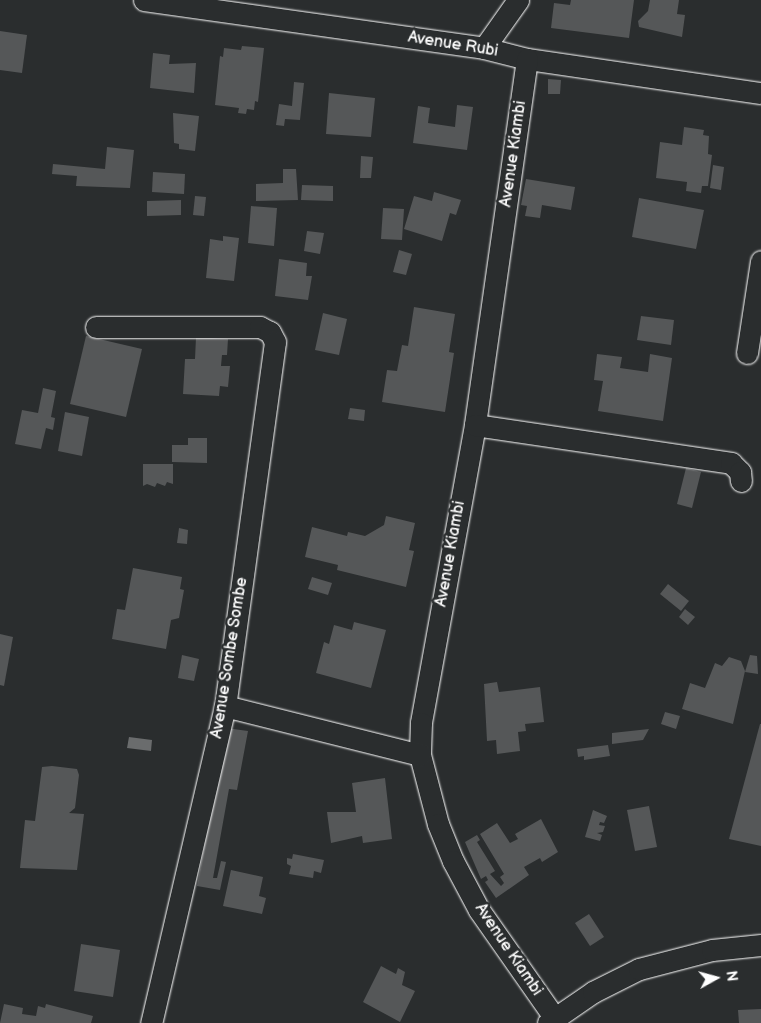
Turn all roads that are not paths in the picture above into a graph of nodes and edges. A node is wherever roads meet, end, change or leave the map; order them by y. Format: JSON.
{"nodes":[{"id":1,"x":144,"y":0,"type":"edge"},
{"id":2,"x":518,"y":0,"type":"edge"},
{"id":3,"x":484,"y":48,"type":"junction"},
{"id":4,"x":527,"y":59,"type":"junction"},
{"id":5,"x":761,"y":93,"type":"edge"},
{"id":6,"x":761,"y":261,"type":"edge"},
{"id":7,"x":96,"y":328,"type":"dead end"},
{"id":8,"x":747,"y":352,"type":"dead end"},
{"id":9,"x":475,"y":425,"type":"junction"},
{"id":10,"x":741,"y":481,"type":"dead end"},
{"id":11,"x":225,"y":706,"type":"junction"},
{"id":12,"x":420,"y":755,"type":"junction"},
{"id":13,"x":761,"y":945,"type":"edge"},
{"id":14,"x":551,"y":1020,"type":"edge"},
{"id":15,"x":151,"y":1023,"type":"edge"}],
"edges":[{"from":1,"to":3,"type":"street","name":"Avenue Rubi"},
{"from":2,"to":3,"type":"street"},
{"from":3,"to":4,"type":"street","name":"Avenue Rubi"},
{"from":4,"to":5,"type":"street","name":"Avenue Rubi"},
{"from":4,"to":9,"type":"street","name":"Avenue Kiambi"},
{"from":6,"to":8,"type":"street"},
{"from":7,"to":11,"type":"street","name":"Avenue Sombe Sombe"},
{"from":9,"to":10,"type":"street"},
{"from":9,"to":12,"type":"street","name":"Avenue Kiambi"},
{"from":11,"to":12,"type":"street"},
{"from":11,"to":15,"type":"street","name":"Avenue Sombe Sombe"},
{"from":12,"to":14,"type":"street","name":"Avenue Kiambi"},
{"from":13,"to":14,"type":"street","name":"Avenue Kiambi"}]}
